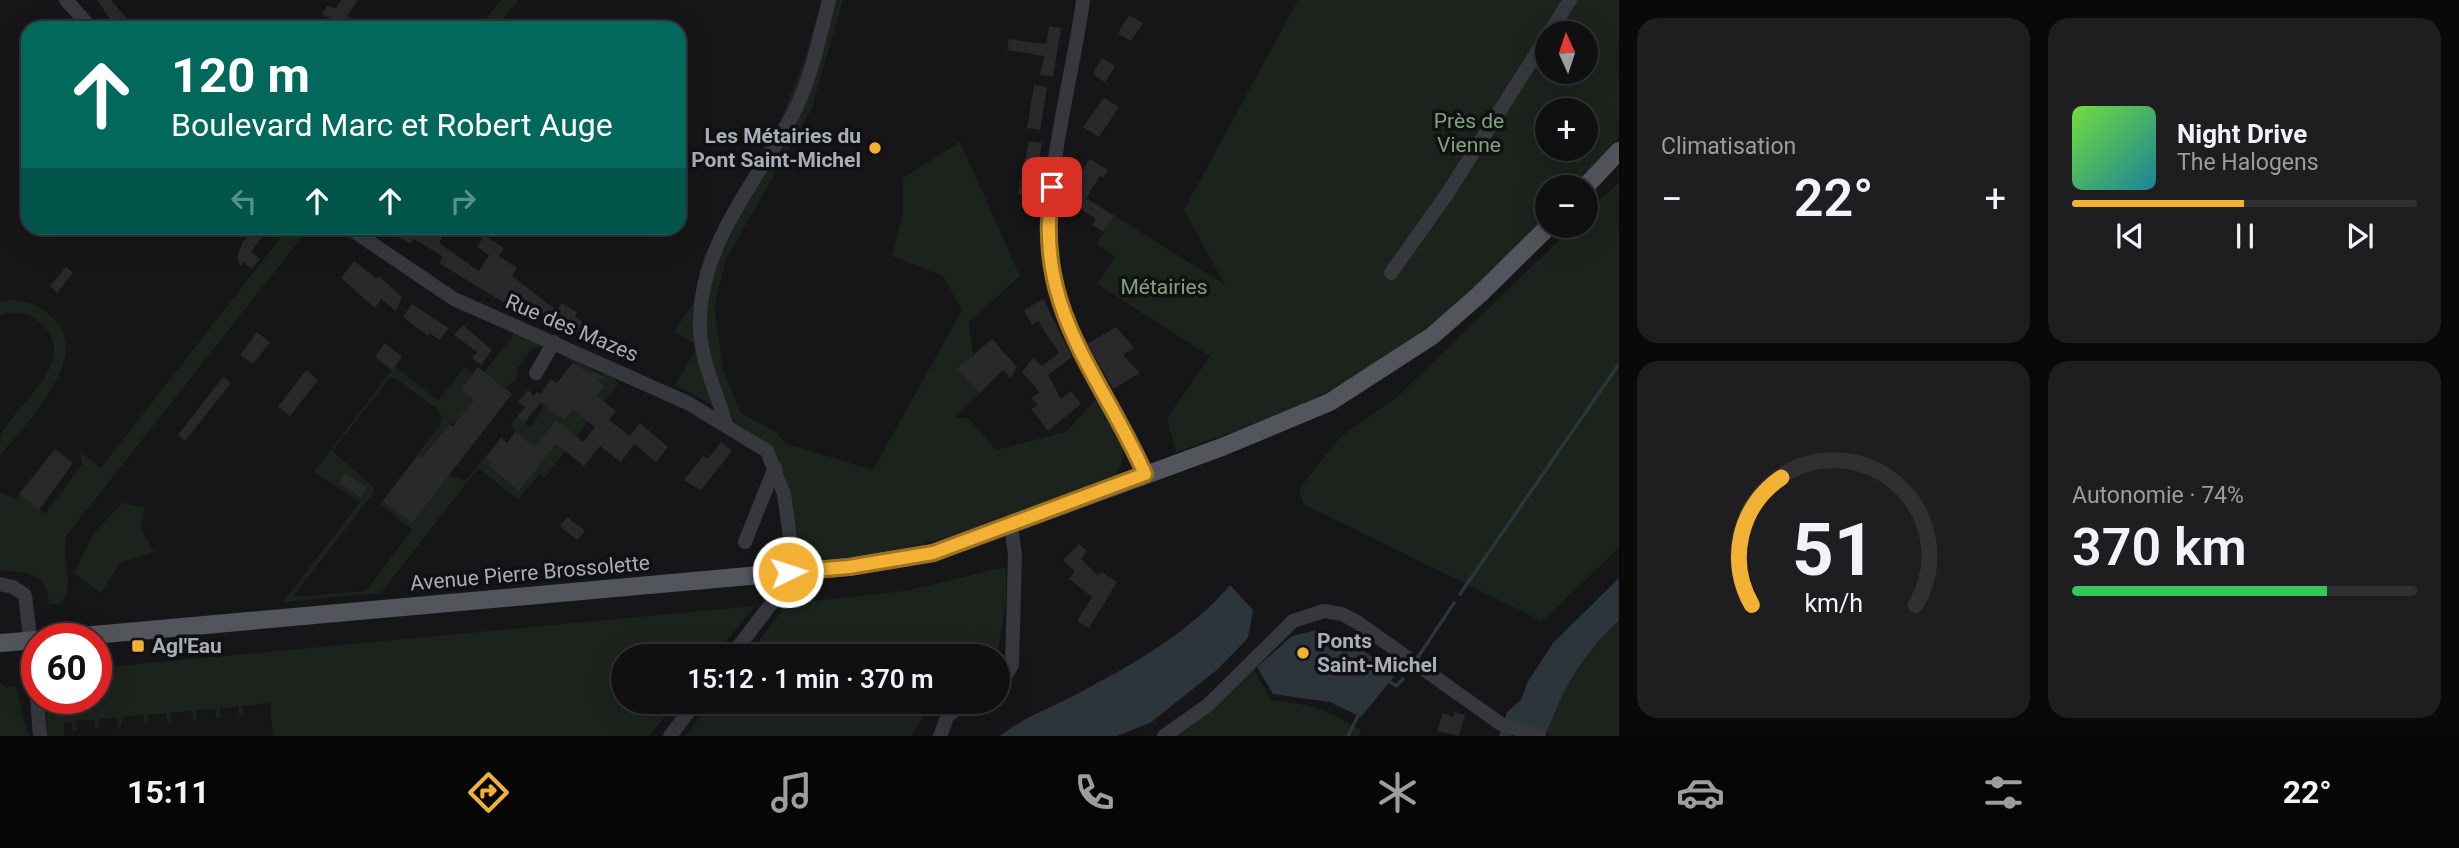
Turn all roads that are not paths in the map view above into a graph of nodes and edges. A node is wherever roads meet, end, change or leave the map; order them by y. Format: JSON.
{"nodes":[{"id":1,"x":66,"y":0,"type":"edge"},
{"id":2,"x":829,"y":0,"type":"edge"},
{"id":3,"x":1083,"y":0,"type":"edge"},
{"id":4,"x":1570,"y":0,"type":"edge"},
{"id":5,"x":85,"y":21,"type":"edge"},
{"id":6,"x":1619,"y":152,"type":"edge"},
{"id":7,"x":1597,"y":175,"type":"edge"},
{"id":8,"x":359,"y":235,"type":"edge"},
{"id":9,"x":1537,"y":238,"type":"edge"},
{"id":10,"x":1391,"y":274,"type":"dead end"},
{"id":11,"x":554,"y":342,"type":"junction"},
{"id":12,"x":536,"y":373,"type":"dead end"},
{"id":13,"x":726,"y":424,"type":"junction"},
{"id":14,"x":775,"y":467,"type":"junction"},
{"id":15,"x":1145,"y":474,"type":"junction"},
{"id":16,"x":1011,"y":526,"type":"junction"},
{"id":17,"x":745,"y":542,"type":"dead end"},
{"id":18,"x":788,"y":572,"type":"junction"},
{"id":19,"x":0,"y":584,"type":"edge"},
{"id":20,"x":34,"y":623,"type":"edge"},
{"id":21,"x":112,"y":632,"type":"edge"},
{"id":22,"x":21,"y":641,"type":"edge"},
{"id":23,"x":0,"y":643,"type":"edge"},
{"id":24,"x":740,"y":644,"type":"edge"},
{"id":25,"x":1010,"y":670,"type":"edge"},
{"id":26,"x":38,"y":714,"type":"edge"},
{"id":27,"x":687,"y":714,"type":"edge"},
{"id":28,"x":950,"y":714,"type":"edge"},
{"id":29,"x":40,"y":736,"type":"edge"},
{"id":30,"x":670,"y":736,"type":"edge"},
{"id":31,"x":940,"y":736,"type":"edge"},
{"id":32,"x":1164,"y":736,"type":"edge"},
{"id":33,"x":1539,"y":736,"type":"edge"}],
"edges":[{"from":1,"to":5,"type":"street"},
{"from":2,"to":13,"type":"street"},
{"from":3,"to":15,"type":"street"},
{"from":4,"to":10,"type":"street"},
{"from":6,"to":7,"type":"main road"},
{"from":8,"to":11,"type":"street","name":"Rue des Mazes"},
{"from":9,"to":15,"type":"main road","name":"Avenue Pierre Brossolette"},
{"from":11,"to":12,"type":"street"},
{"from":11,"to":13,"type":"street","name":"Rue des Mazes"},
{"from":13,"to":14,"type":"street","name":"Rue des Mazes"},
{"from":14,"to":17,"type":"street"},
{"from":14,"to":18,"type":"street","name":"Rue des Mazes"},
{"from":15,"to":16,"type":"main road","name":"Avenue Pierre Brossolette"},
{"from":16,"to":18,"type":"main road","name":"Avenue Pierre Brossolette"},
{"from":16,"to":25,"type":"street"},
{"from":18,"to":21,"type":"main road","name":"Avenue Pierre Brossolette"},
{"from":18,"to":24,"type":"street"},
{"from":19,"to":20,"type":"street"},
{"from":22,"to":23,"type":"main road","name":"Avenue Pierre Brossolette"},
{"from":26,"to":29,"type":"street"},
{"from":27,"to":30,"type":"street"},
{"from":28,"to":31,"type":"street"},
{"from":32,"to":33,"type":"street"}]}
